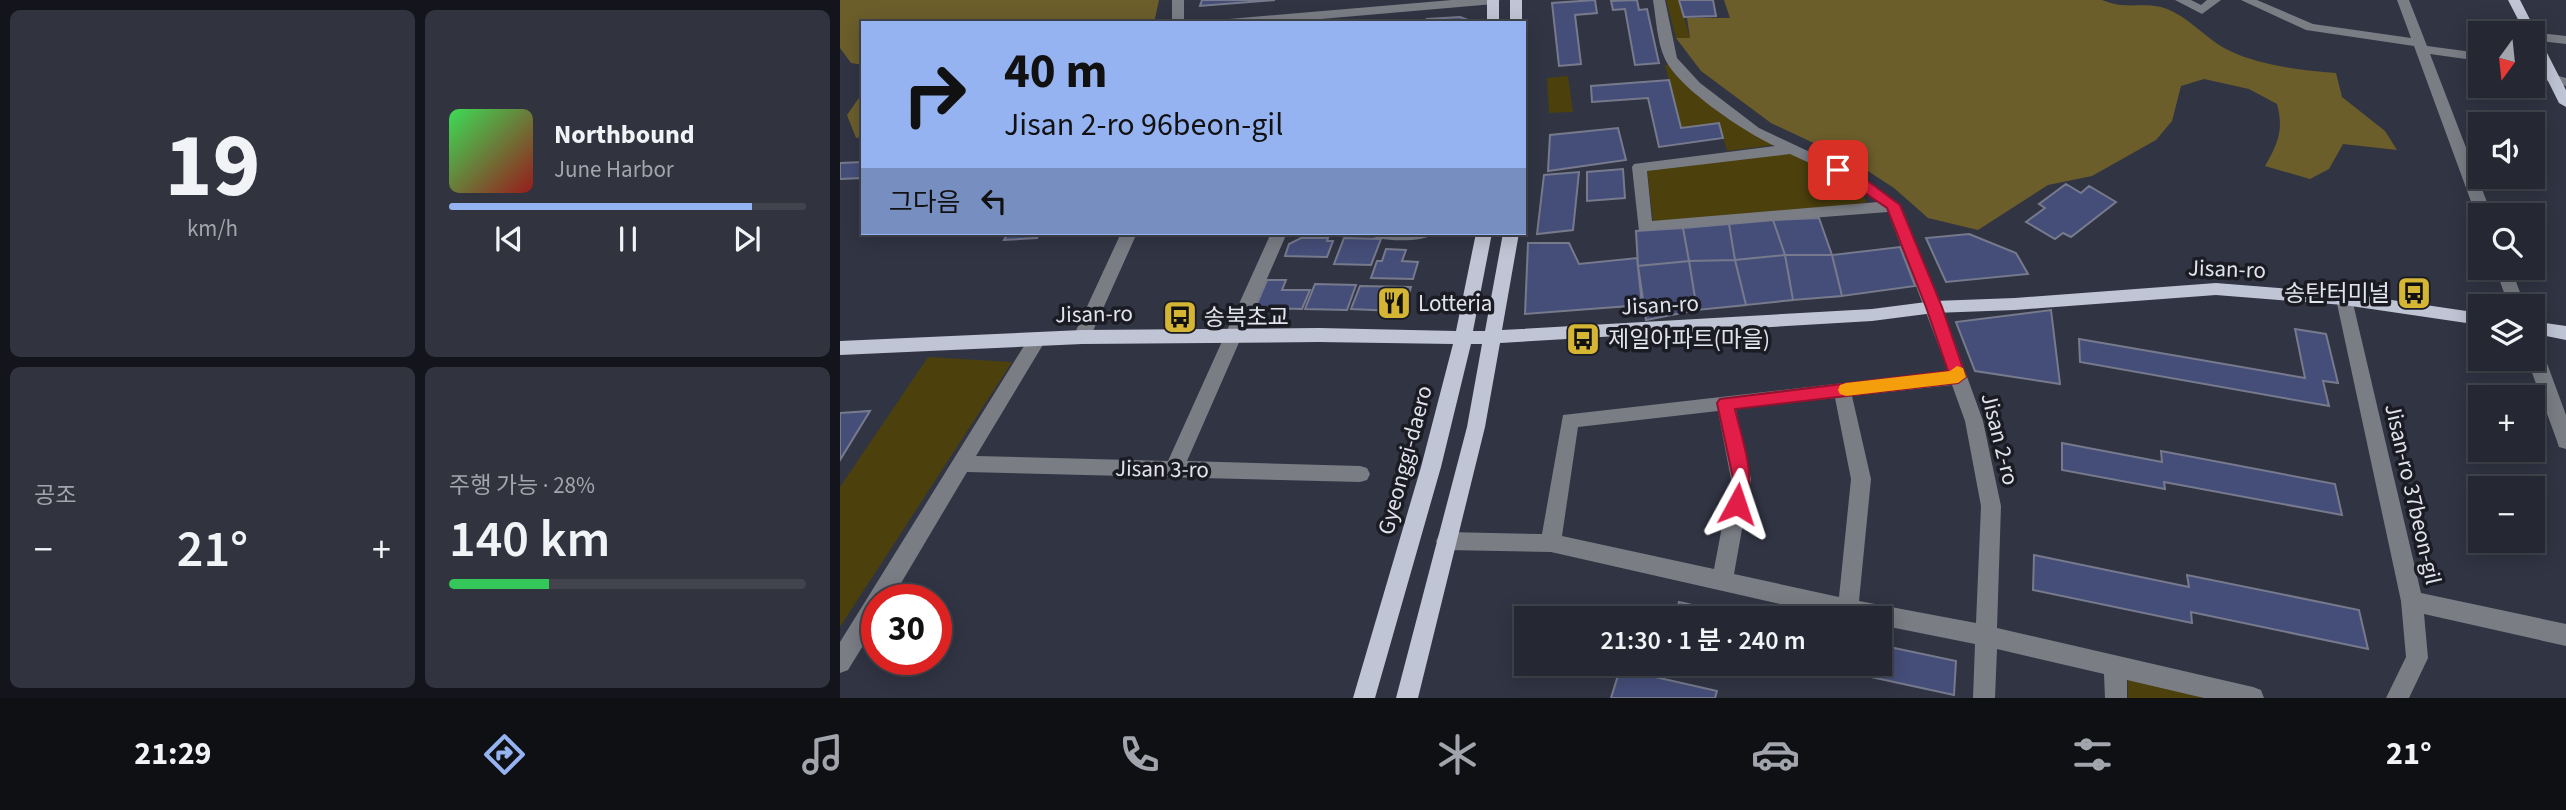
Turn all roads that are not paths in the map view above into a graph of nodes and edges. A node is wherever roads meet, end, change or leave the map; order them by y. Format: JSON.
{"nodes":[{"id":1,"x":1178,"y":0,"type":"edge"},
{"id":2,"x":1493,"y":0,"type":"edge"},
{"id":3,"x":1516,"y":0,"type":"edge"},
{"id":4,"x":1659,"y":0,"type":"edge"},
{"id":5,"x":2181,"y":0,"type":"edge"},
{"id":6,"x":2215,"y":0,"type":"edge"},
{"id":7,"x":2247,"y":0,"type":"edge"},
{"id":8,"x":2403,"y":0,"type":"edge"},
{"id":9,"x":2514,"y":0,"type":"edge"},
{"id":10,"x":1178,"y":21,"type":"edge"},
{"id":11,"x":1253,"y":21,"type":"edge"},
{"id":12,"x":1493,"y":21,"type":"edge"},
{"id":13,"x":1516,"y":21,"type":"edge"},
{"id":14,"x":2525,"y":21,"type":"edge"},
{"id":15,"x":2545,"y":37,"type":"edge"},
{"id":16,"x":2566,"y":40,"type":"edge"},
{"id":17,"x":2422,"y":46,"type":"junction"},
{"id":18,"x":2468,"y":56,"type":"edge"},
{"id":19,"x":2545,"y":56,"type":"edge"},
{"id":20,"x":2560,"y":81,"type":"edge"},
{"id":21,"x":2566,"y":103,"type":"edge"},
{"id":22,"x":1794,"y":149,"type":"junction"},
{"id":23,"x":2480,"y":203,"type":"edge"},
{"id":24,"x":1893,"y":205,"type":"junction"},
{"id":25,"x":1128,"y":235,"type":"edge"},
{"id":26,"x":1278,"y":235,"type":"edge"},
{"id":27,"x":1484,"y":235,"type":"edge"},
{"id":28,"x":1511,"y":235,"type":"edge"},
{"id":29,"x":2343,"y":299,"type":"junction"},
{"id":30,"x":1934,"y":307,"type":"junction"},
{"id":31,"x":2468,"y":317,"type":"edge"},
{"id":32,"x":2545,"y":329,"type":"edge"},
{"id":33,"x":2566,"y":333,"type":"edge"},
{"id":34,"x":1234,"y":336,"type":"junction"},
{"id":35,"x":1082,"y":337,"type":"junction"},
{"id":36,"x":1038,"y":338,"type":"junction"},
{"id":37,"x":1463,"y":338,"type":"junction"},
{"id":38,"x":1494,"y":338,"type":"junction"},
{"id":39,"x":840,"y":348,"type":"edge"},
{"id":40,"x":2541,"y":371,"type":"edge"},
{"id":41,"x":1958,"y":377,"type":"junction"},
{"id":42,"x":1843,"y":390,"type":"junction"},
{"id":43,"x":1726,"y":403,"type":"junction"},
{"id":44,"x":2566,"y":441,"type":"edge"},
{"id":45,"x":963,"y":464,"type":"junction"},
{"id":46,"x":1174,"y":469,"type":"junction"},
{"id":47,"x":1360,"y":474,"type":"dead end"},
{"id":48,"x":1446,"y":541,"type":"junction"},
{"id":49,"x":1551,"y":543,"type":"junction"},
{"id":50,"x":1722,"y":580,"type":"junction"},
{"id":51,"x":889,"y":584,"type":"edge"},
{"id":52,"x":2412,"y":601,"type":"junction"},
{"id":53,"x":1831,"y":606,"type":"edge"},
{"id":54,"x":1848,"y":606,"type":"edge"},
{"id":55,"x":1892,"y":618,"type":"edge"},
{"id":56,"x":861,"y":629,"type":"edge"},
{"id":57,"x":2566,"y":635,"type":"edge"},
{"id":58,"x":1986,"y":636,"type":"junction"},
{"id":59,"x":840,"y":662,"type":"edge"},
{"id":60,"x":2115,"y":666,"type":"junction"},
{"id":61,"x":1363,"y":698,"type":"edge"},
{"id":62,"x":1407,"y":698,"type":"edge"},
{"id":63,"x":1984,"y":698,"type":"edge"},
{"id":64,"x":2116,"y":698,"type":"edge"},
{"id":65,"x":2253,"y":698,"type":"edge"},
{"id":66,"x":2397,"y":698,"type":"edge"}],
"edges":[{"from":1,"to":10,"type":"street"},
{"from":2,"to":11,"type":"street"},
{"from":2,"to":12,"type":"main road"},
{"from":3,"to":13,"type":"main road"},
{"from":4,"to":22,"type":"street"},
{"from":5,"to":6,"type":"street"},
{"from":7,"to":17,"type":"street"},
{"from":8,"to":17,"type":"street"},
{"from":9,"to":14,"type":"main road"},
{"from":15,"to":16,"type":"street"},
{"from":17,"to":18,"type":"street"},
{"from":17,"to":23,"type":"street"},
{"from":19,"to":20,"type":"main road"},
{"from":20,"to":21,"type":"main road"},
{"from":22,"to":24,"type":"street"},
{"from":22,"to":24,"type":"street"},
{"from":24,"to":30,"type":"street","name":"Jisan 2-ro"},
{"from":25,"to":35,"type":"street"},
{"from":26,"to":34,"type":"street"},
{"from":27,"to":37,"type":"main road","name":"Gyeonggi-daero"},
{"from":28,"to":38,"type":"main road"},
{"from":29,"to":30,"type":"main road","name":"Jisan-ro"},
{"from":29,"to":31,"type":"main road","name":"Jisan-ro"},
{"from":29,"to":52,"type":"street","name":"Jisan-ro 37beon-gil"},
{"from":30,"to":38,"type":"main road","name":"Jisan-ro"},
{"from":30,"to":41,"type":"street","name":"Jisan 2-ro"},
{"from":32,"to":33,"type":"main road"},
{"from":34,"to":35,"type":"main road","name":"Jisan-ro"},
{"from":34,"to":37,"type":"main road","name":"Jisan-ro"},
{"from":34,"to":46,"type":"street"},
{"from":35,"to":36,"type":"main road","name":"Jisan-ro"},
{"from":36,"to":39,"type":"main road","name":"Jisan-ro"},
{"from":36,"to":45,"type":"street"},
{"from":37,"to":38,"type":"main road","name":"Jisan-ro"},
{"from":37,"to":61,"type":"main road","name":"Gyeonggi-daero"},
{"from":38,"to":48,"type":"main road"},
{"from":40,"to":44,"type":"street"},
{"from":41,"to":42,"type":"street"},
{"from":41,"to":58,"type":"street","name":"Jisan 2-ro"},
{"from":42,"to":43,"type":"street"},
{"from":42,"to":54,"type":"street"},
{"from":43,"to":49,"type":"street"},
{"from":43,"to":50,"type":"street"},
{"from":45,"to":46,"type":"street","name":"Jisan 3-ro"},
{"from":45,"to":51,"type":"street"},
{"from":46,"to":47,"type":"street","name":"Jisan 3-ro"},
{"from":48,"to":49,"type":"street"},
{"from":48,"to":62,"type":"main road"},
{"from":49,"to":50,"type":"street"},
{"from":50,"to":53,"type":"street"},
{"from":52,"to":57,"type":"street"},
{"from":52,"to":66,"type":"street","name":"Jisan-ro 37beon-gil"},
{"from":55,"to":58,"type":"street"},
{"from":56,"to":59,"type":"street"},
{"from":58,"to":60,"type":"street"},
{"from":58,"to":63,"type":"street","name":"Jisan 2-ro"},
{"from":60,"to":64,"type":"street"},
{"from":60,"to":65,"type":"street"}]}
